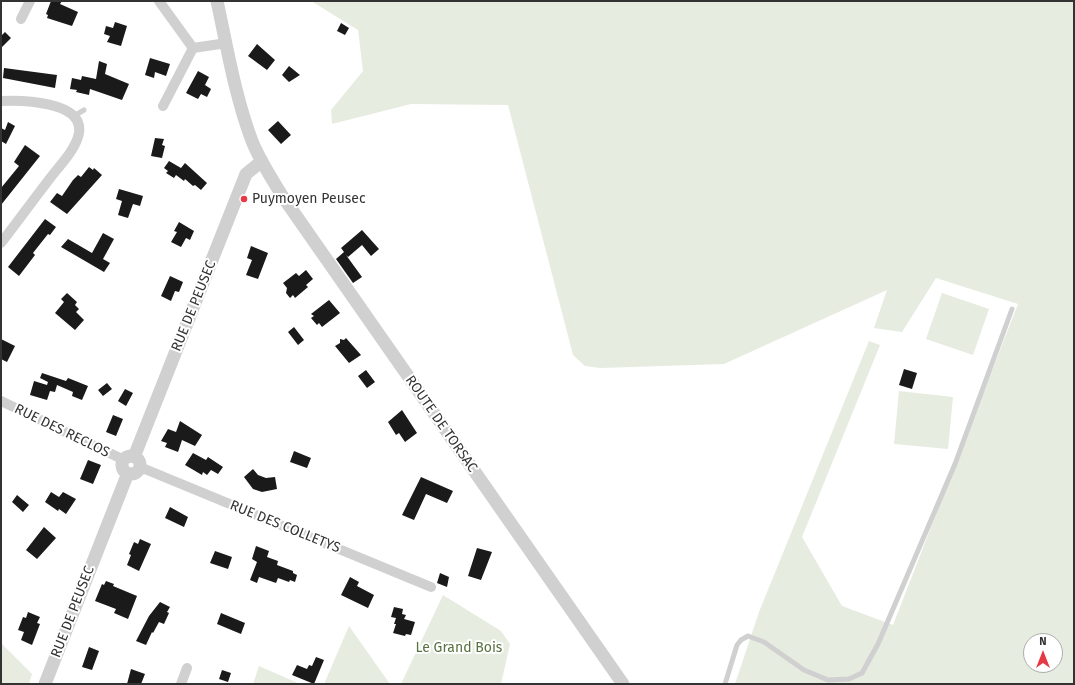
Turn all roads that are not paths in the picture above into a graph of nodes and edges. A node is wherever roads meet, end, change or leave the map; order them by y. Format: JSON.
{"nodes":[{"id":1,"x":30,"y":1,"type":"edge"},
{"id":2,"x":159,"y":1,"type":"edge"},
{"id":3,"x":217,"y":1,"type":"edge"},
{"id":4,"x":21,"y":19,"type":"dead end"},
{"id":5,"x":226,"y":44,"type":"junction"},
{"id":6,"x":193,"y":48,"type":"junction"},
{"id":7,"x":1,"y":101,"type":"edge"},
{"id":8,"x":163,"y":106,"type":"dead end"},
{"id":9,"x":84,"y":110,"type":"dead end"},
{"id":10,"x":74,"y":116,"type":"junction"},
{"id":11,"x":262,"y":161,"type":"junction"},
{"id":12,"x":1,"y":243,"type":"edge"},
{"id":13,"x":1012,"y":309,"type":"dead end"},
{"id":14,"x":1,"y":401,"type":"edge"},
{"id":15,"x":131,"y":464,"type":"junction"},
{"id":16,"x":431,"y":586,"type":"dead end"},
{"id":17,"x":187,"y":668,"type":"dead end"},
{"id":18,"x":45,"y":684,"type":"edge"},
{"id":19,"x":181,"y":684,"type":"edge"},
{"id":20,"x":623,"y":684,"type":"edge"},
{"id":21,"x":725,"y":684,"type":"edge"}],
"edges":[{"from":1,"to":4,"type":"street"},
{"from":2,"to":6,"type":"street"},
{"from":3,"to":5,"type":"street","name":"ROUTE DE TORSAC"},
{"from":5,"to":6,"type":"street"},
{"from":5,"to":11,"type":"street","name":"ROUTE DE TORSAC"},
{"from":6,"to":8,"type":"street"},
{"from":7,"to":10,"type":"street"},
{"from":9,"to":10,"type":"lane"},
{"from":10,"to":12,"type":"street"},
{"from":11,"to":15,"type":"street","name":"RUE DE PEUSEC"},
{"from":11,"to":20,"type":"street","name":"ROUTE DE TORSAC"},
{"from":13,"to":21,"type":"lane"},
{"from":14,"to":15,"type":"street","name":"RUE DES RECLOS"},
{"from":15,"to":16,"type":"street","name":"RUE DES COLLETYS"},
{"from":15,"to":18,"type":"street","name":"RUE DE PEUSEC"},
{"from":17,"to":19,"type":"street"}]}
